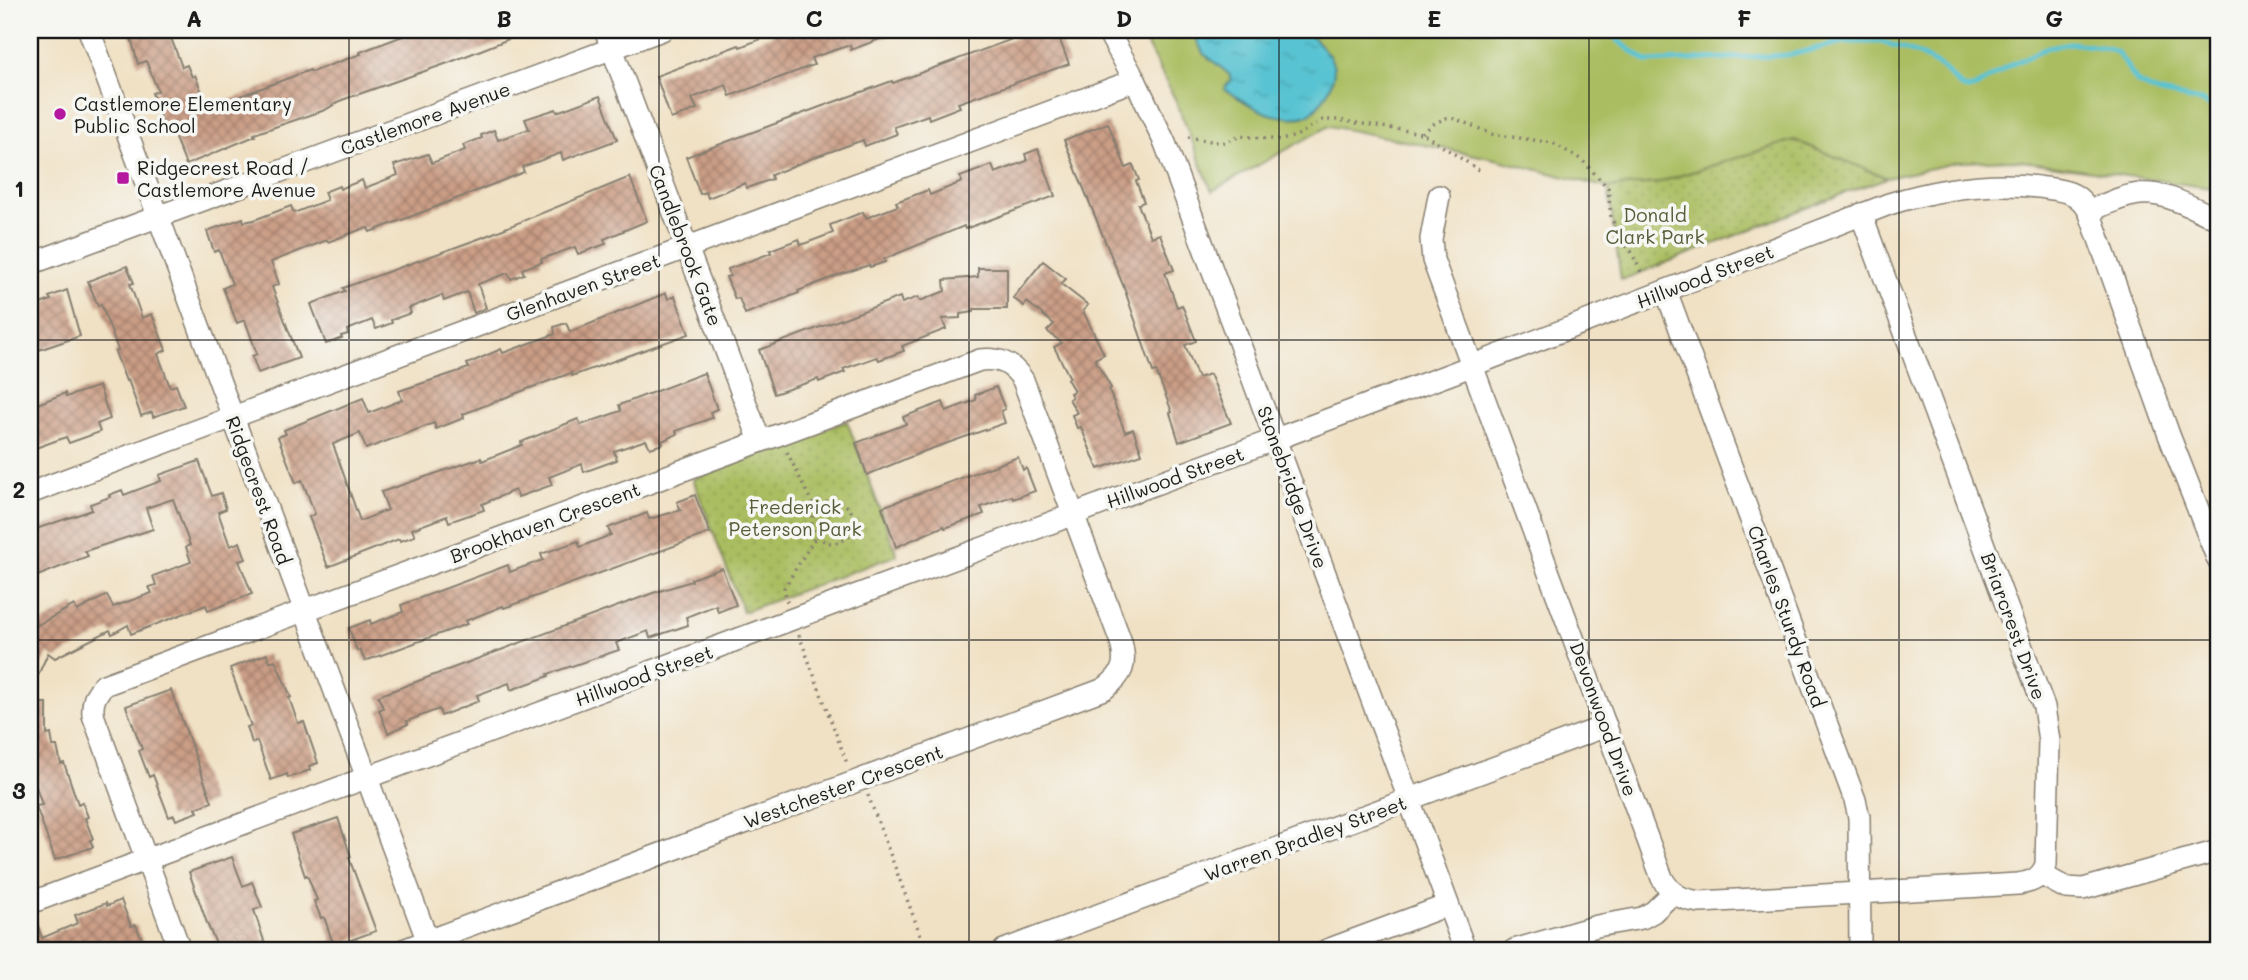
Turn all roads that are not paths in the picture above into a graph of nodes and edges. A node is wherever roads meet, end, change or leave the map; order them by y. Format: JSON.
{"nodes":[{"id":1,"x":89,"y":30,"type":"edge"},
{"id":2,"x":662,"y":30,"type":"edge"},
{"id":3,"x":1107,"y":30,"type":"edge"},
{"id":4,"x":609,"y":39,"type":"edge"},
{"id":5,"x":1135,"y":80,"type":"junction"},
{"id":6,"x":1439,"y":196,"type":"dead end"},
{"id":7,"x":2089,"y":211,"type":"junction"},
{"id":8,"x":1861,"y":214,"type":"junction"},
{"id":9,"x":158,"y":218,"type":"junction"},
{"id":10,"x":2218,"y":219,"type":"edge"},
{"id":11,"x":688,"y":249,"type":"junction"},
{"id":12,"x":30,"y":264,"type":"edge"},
{"id":13,"x":1666,"y":291,"type":"junction"},
{"id":14,"x":1471,"y":365,"type":"junction"},
{"id":15,"x":233,"y":418,"type":"junction"},
{"id":16,"x":1275,"y":439,"type":"junction"},
{"id":17,"x":760,"y":442,"type":"junction"},
{"id":18,"x":30,"y":493,"type":"edge"},
{"id":19,"x":1073,"y":514,"type":"junction"},
{"id":20,"x":2218,"y":560,"type":"edge"},
{"id":21,"x":304,"y":611,"type":"junction"},
{"id":22,"x":1606,"y":726,"type":"junction"},
{"id":23,"x":366,"y":778,"type":"junction"},
{"id":24,"x":1409,"y":800,"type":"junction"},
{"id":25,"x":2218,"y":851,"type":"edge"},
{"id":26,"x":147,"y":860,"type":"junction"},
{"id":27,"x":2042,"y":875,"type":"junction"},
{"id":28,"x":1673,"y":893,"type":"junction"},
{"id":29,"x":1860,"y":893,"type":"junction"},
{"id":30,"x":30,"y":903,"type":"edge"},
{"id":31,"x":1448,"y":905,"type":"junction"},
{"id":32,"x":429,"y":946,"type":"edge"},
{"id":33,"x":180,"y":950,"type":"edge"},
{"id":34,"x":403,"y":950,"type":"edge"},
{"id":35,"x":1003,"y":950,"type":"edge"},
{"id":36,"x":1327,"y":950,"type":"edge"},
{"id":37,"x":1465,"y":950,"type":"edge"},
{"id":38,"x":1514,"y":950,"type":"edge"},
{"id":39,"x":1860,"y":950,"type":"edge"}],
"edges":[{"from":1,"to":9,"type":"street","name":"Ridgecrest Road"},
{"from":2,"to":4,"type":"street","name":"Castlemore Avenue"},
{"from":3,"to":5,"type":"street","name":"Stonebridge Drive"},
{"from":4,"to":9,"type":"street","name":"Castlemore Avenue"},
{"from":4,"to":11,"type":"street","name":"Candlebrook Gate"},
{"from":5,"to":11,"type":"street","name":"Glenhaven Street"},
{"from":5,"to":16,"type":"street","name":"Stonebridge Drive"},
{"from":6,"to":14,"type":"street","name":"Devonwood Drive"},
{"from":7,"to":8,"type":"street","name":"Hillwood Street"},
{"from":7,"to":10,"type":"street"},
{"from":7,"to":20,"type":"street"},
{"from":8,"to":13,"type":"street","name":"Hillwood Street"},
{"from":8,"to":27,"type":"street","name":"Briarcrest Drive"},
{"from":9,"to":12,"type":"street","name":"Castlemore Avenue"},
{"from":9,"to":15,"type":"street","name":"Ridgecrest Road"},
{"from":11,"to":15,"type":"street","name":"Glenhaven Street"},
{"from":11,"to":17,"type":"street","name":"Candlebrook Gate"},
{"from":13,"to":14,"type":"street","name":"Hillwood Street"},
{"from":13,"to":29,"type":"street","name":"Charles Sturdy Road"},
{"from":14,"to":16,"type":"street","name":"Hillwood Street"},
{"from":14,"to":22,"type":"street","name":"Devonwood Drive"},
{"from":15,"to":18,"type":"street","name":"Glenhaven Street"},
{"from":15,"to":21,"type":"street","name":"Ridgecrest Road"},
{"from":16,"to":19,"type":"street","name":"Hillwood Street"},
{"from":16,"to":24,"type":"street","name":"Stonebridge Drive"},
{"from":17,"to":19,"type":"street","name":"Brookhaven Crescent"},
{"from":17,"to":21,"type":"street","name":"Brookhaven Crescent"},
{"from":19,"to":23,"type":"street","name":"Hillwood Street"},
{"from":19,"to":32,"type":"street","name":"Westchester Crescent"},
{"from":21,"to":23,"type":"street","name":"Ridgecrest Road"},
{"from":21,"to":26,"type":"street","name":"Brookhaven Crescent"},
{"from":22,"to":24,"type":"street","name":"Warren Bradley Street"},
{"from":22,"to":28,"type":"street","name":"Devonwood Drive"},
{"from":23,"to":26,"type":"street","name":"Hillwood Street"},
{"from":23,"to":32,"type":"street","name":"Ridgecrest Road"},
{"from":24,"to":31,"type":"street","name":"Stonebridge Drive"},
{"from":24,"to":35,"type":"street","name":"Warren Bradley Street"},
{"from":25,"to":27,"type":"street"},
{"from":26,"to":30,"type":"street","name":"Hillwood Street"},
{"from":26,"to":33,"type":"street"},
{"from":27,"to":29,"type":"street"},
{"from":28,"to":29,"type":"street"},
{"from":28,"to":38,"type":"street"},
{"from":29,"to":39,"type":"street","name":"Charles Sturdy Road"},
{"from":31,"to":36,"type":"street"},
{"from":31,"to":37,"type":"street","name":"Stonebridge Drive"},
{"from":32,"to":34,"type":"street","name":"Westchester Crescent"}]}
